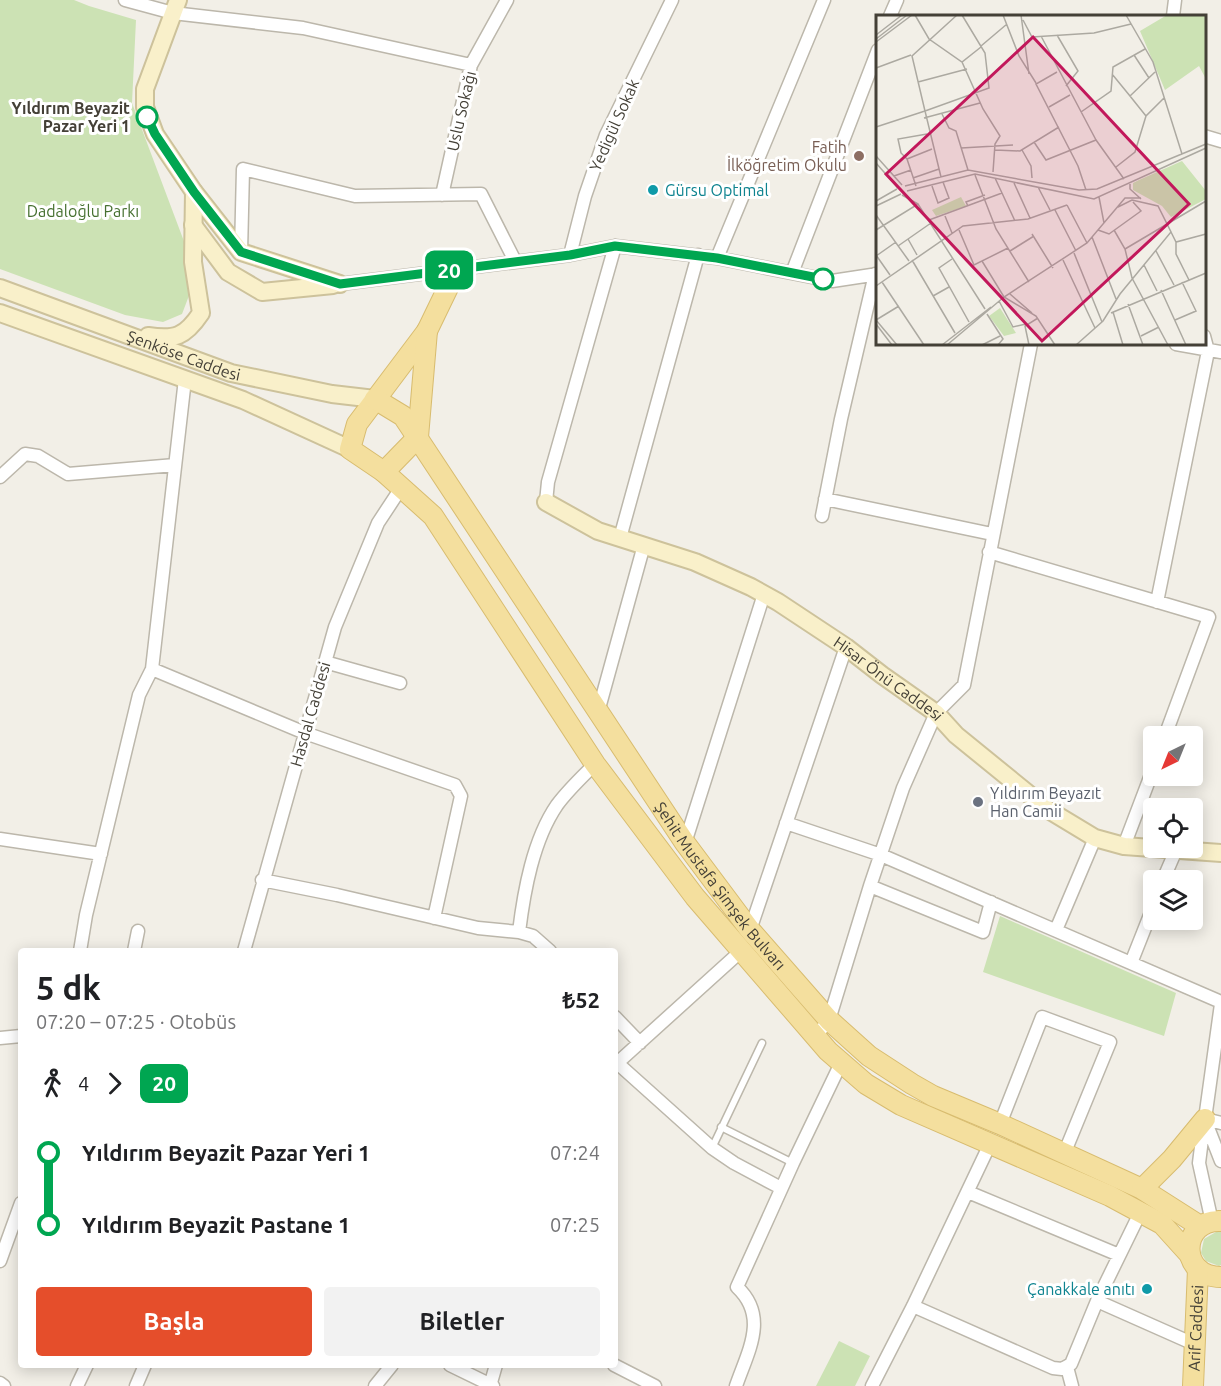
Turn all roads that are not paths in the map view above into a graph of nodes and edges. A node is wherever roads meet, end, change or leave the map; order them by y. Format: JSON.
{"nodes":[{"id":1,"x":125,"y":0,"type":"edge"},
{"id":2,"x":507,"y":0,"type":"edge"},
{"id":3,"x":672,"y":0,"type":"edge"},
{"id":4,"x":824,"y":0,"type":"edge"},
{"id":5,"x":897,"y":0,"type":"edge"},
{"id":6,"x":1175,"y":0,"type":"edge"},
{"id":7,"x":176,"y":6,"type":"edge"},
{"id":8,"x":890,"y":15,"type":"edge"},
{"id":9,"x":1173,"y":15,"type":"edge"},
{"id":10,"x":876,"y":55,"type":"edge"},
{"id":11,"x":471,"y":64,"type":"junction"},
{"id":12,"x":1206,"y":137,"type":"edge"},
{"id":13,"x":1221,"y":141,"type":"edge"},
{"id":14,"x":194,"y":192,"type":"junction"},
{"id":15,"x":442,"y":195,"type":"junction"},
{"id":16,"x":194,"y":225,"type":"junction"},
{"id":17,"x":615,"y":246,"type":"junction"},
{"id":18,"x":241,"y":252,"type":"junction"},
{"id":19,"x":570,"y":255,"type":"junction"},
{"id":20,"x":698,"y":255,"type":"junction"},
{"id":21,"x":717,"y":258,"type":"junction"},
{"id":22,"x":515,"y":261,"type":"junction"},
{"id":23,"x":457,"y":269,"type":"junction"},
{"id":24,"x":792,"y":273,"type":"junction"},
{"id":25,"x":876,"y":274,"type":"edge"},
{"id":26,"x":340,"y":284,"type":"junction"},
{"id":27,"x":0,"y":288,"type":"edge"},
{"id":28,"x":0,"y":313,"type":"edge"},
{"id":29,"x":427,"y":331,"type":"junction"},
{"id":30,"x":124,"y":333,"type":"junction"},
{"id":31,"x":1206,"y":344,"type":"edge"},
{"id":32,"x":1031,"y":345,"type":"edge"},
{"id":33,"x":1181,"y":345,"type":"edge"},
{"id":34,"x":1208,"y":351,"type":"junction"},
{"id":35,"x":1221,"y":352,"type":"edge"},
{"id":36,"x":185,"y":379,"type":"junction"},
{"id":37,"x":375,"y":399,"type":"junction"},
{"id":38,"x":418,"y":437,"type":"junction"},
{"id":39,"x":350,"y":449,"type":"junction"},
{"id":40,"x":175,"y":465,"type":"junction"},
{"id":41,"x":384,"y":472,"type":"junction"},
{"id":42,"x":0,"y":477,"type":"edge"},
{"id":43,"x":401,"y":488,"type":"junction"},
{"id":44,"x":825,"y":499,"type":"junction"},
{"id":45,"x":546,"y":502,"type":"joint"},
{"id":46,"x":822,"y":516,"type":"dead end"},
{"id":47,"x":992,"y":534,"type":"junction"},
{"id":48,"x":620,"y":538,"type":"junction"},
{"id":49,"x":644,"y":545,"type":"junction"},
{"id":50,"x":989,"y":552,"type":"junction"},
{"id":51,"x":764,"y":594,"type":"junction"},
{"id":52,"x":1157,"y":602,"type":"junction"},
{"id":53,"x":846,"y":647,"type":"junction"},
{"id":54,"x":325,"y":662,"type":"junction"},
{"id":55,"x":152,"y":669,"type":"junction"},
{"id":56,"x":399,"y":683,"type":"dead end"},
{"id":57,"x":598,"y":712,"type":"junction"},
{"id":58,"x":936,"y":713,"type":"junction"},
{"id":59,"x":1169,"y":726,"type":"edge"},
{"id":60,"x":305,"y":733,"type":"junction"},
{"id":61,"x":595,"y":764,"type":"junction"},
{"id":62,"x":1147,"y":786,"type":"edge"},
{"id":63,"x":786,"y":823,"type":"junction"},
{"id":64,"x":1095,"y":838,"type":"junction"},
{"id":65,"x":0,"y":839,"type":"edge"},
{"id":66,"x":685,"y":843,"type":"junction"},
{"id":67,"x":1124,"y":846,"type":"junction"},
{"id":68,"x":1143,"y":847,"type":"edge"},
{"id":69,"x":1203,"y":852,"type":"edge"},
{"id":70,"x":1221,"y":853,"type":"edge"},
{"id":71,"x":101,"y":854,"type":"junction"},
{"id":72,"x":881,"y":855,"type":"junction"},
{"id":73,"x":262,"y":880,"type":"junction"},
{"id":74,"x":870,"y":885,"type":"junction"},
{"id":75,"x":991,"y":902,"type":"junction"},
{"id":76,"x":434,"y":918,"type":"junction"},
{"id":77,"x":750,"y":930,"type":"junction"},
{"id":78,"x":1056,"y":930,"type":"junction"},
{"id":79,"x":1144,"y":930,"type":"edge"},
{"id":80,"x":138,"y":931,"type":"dead end"},
{"id":81,"x":519,"y":932,"type":"junction"},
{"id":82,"x":81,"y":948,"type":"edge"},
{"id":83,"x":135,"y":948,"type":"edge"},
{"id":84,"x":245,"y":948,"type":"edge"},
{"id":85,"x":547,"y":948,"type":"edge"},
{"id":86,"x":740,"y":952,"type":"junction"},
{"id":87,"x":1131,"y":963,"type":"junction"},
{"id":88,"x":1221,"y":1003,"type":"edge"},
{"id":89,"x":618,"y":1020,"type":"edge"},
{"id":90,"x":829,"y":1020,"type":"junction"},
{"id":91,"x":18,"y":1036,"type":"edge"},
{"id":92,"x":815,"y":1037,"type":"junction"},
{"id":93,"x":0,"y":1038,"type":"edge"},
{"id":94,"x":640,"y":1042,"type":"junction"},
{"id":95,"x":762,"y":1043,"type":"dead end"},
{"id":96,"x":618,"y":1061,"type":"edge"},
{"id":97,"x":841,"y":1063,"type":"junction"},
{"id":98,"x":618,"y":1065,"type":"edge"},
{"id":99,"x":1213,"y":1121,"type":"edge"},
{"id":100,"x":1000,"y":1124,"type":"junction"},
{"id":101,"x":722,"y":1127,"type":"junction"},
{"id":102,"x":990,"y":1144,"type":"junction"},
{"id":103,"x":712,"y":1148,"type":"junction"},
{"id":104,"x":1064,"y":1154,"type":"junction"},
{"id":105,"x":1221,"y":1161,"type":"edge"},
{"id":106,"x":793,"y":1163,"type":"junction"},
{"id":107,"x":781,"y":1188,"type":"junction"},
{"id":108,"x":1142,"y":1189,"type":"junction"},
{"id":109,"x":968,"y":1192,"type":"junction"},
{"id":110,"x":18,"y":1211,"type":"edge"},
{"id":111,"x":1141,"y":1211,"type":"junction"},
{"id":112,"x":1211,"y":1223,"type":"edge"},
{"id":113,"x":1119,"y":1255,"type":"junction"},
{"id":114,"x":0,"y":1261,"type":"edge"},
{"id":115,"x":1194,"y":1262,"type":"junction"},
{"id":116,"x":1221,"y":1277,"type":"edge"},
{"id":117,"x":1097,"y":1301,"type":"junction"},
{"id":118,"x":913,"y":1306,"type":"junction"},
{"id":119,"x":1194,"y":1344,"type":"junction"},
{"id":120,"x":618,"y":1367,"type":"edge"},
{"id":121,"x":1067,"y":1367,"type":"junction"},
{"id":122,"x":86,"y":1368,"type":"edge"},
{"id":123,"x":144,"y":1368,"type":"edge"},
{"id":124,"x":390,"y":1368,"type":"edge"},
{"id":125,"x":456,"y":1368,"type":"edge"},
{"id":126,"x":495,"y":1368,"type":"edge"},
{"id":127,"x":0,"y":1383,"type":"edge"},
{"id":128,"x":4,"y":1386,"type":"edge"},
{"id":129,"x":77,"y":1386,"type":"edge"},
{"id":130,"x":136,"y":1386,"type":"edge"},
{"id":131,"x":375,"y":1386,"type":"edge"},
{"id":132,"x":491,"y":1386,"type":"edge"},
{"id":133,"x":655,"y":1386,"type":"edge"},
{"id":134,"x":736,"y":1386,"type":"edge"},
{"id":135,"x":872,"y":1386,"type":"edge"},
{"id":136,"x":1072,"y":1386,"type":"edge"},
{"id":137,"x":1193,"y":1386,"type":"edge"}],
"edges":[{"from":1,"to":7,"type":"street"},
{"from":2,"to":11,"type":"street","name":"Uslu Sokağı"},
{"from":3,"to":19,"type":"street","name":"Yedigül Sokak"},
{"from":4,"to":21,"type":"street"},
{"from":5,"to":8,"type":"street"},
{"from":6,"to":9,"type":"street"},
{"from":7,"to":11,"type":"street"},
{"from":7,"to":14,"type":"main road"},
{"from":10,"to":24,"type":"street"},
{"from":11,"to":15,"type":"street","name":"Uslu Sokağı"},
{"from":12,"to":13,"type":"street"},
{"from":14,"to":16,"type":"main road"},
{"from":14,"to":18,"type":"main road"},
{"from":15,"to":18,"type":"street"},
{"from":15,"to":22,"type":"street"},
{"from":16,"to":26,"type":"main road"},
{"from":16,"to":30,"type":"main road"},
{"from":17,"to":19,"type":"street"},
{"from":17,"to":20,"type":"street"},
{"from":17,"to":45,"type":"street"},
{"from":18,"to":26,"type":"main road"},
{"from":19,"to":22,"type":"street"},
{"from":20,"to":21,"type":"street"},
{"from":20,"to":48,"type":"street"},
{"from":21,"to":24,"type":"street"},
{"from":22,"to":23,"type":"street"},
{"from":23,"to":26,"type":"street"},
{"from":23,"to":29,"type":"main road"},
{"from":24,"to":25,"type":"street"},
{"from":25,"to":44,"type":"street"},
{"from":27,"to":30,"type":"main road","name":"Şenköse Caddesi"},
{"from":28,"to":36,"type":"main road","name":"Şenköse Caddesi"},
{"from":29,"to":37,"type":"main road"},
{"from":29,"to":38,"type":"main road"},
{"from":30,"to":37,"type":"main road","name":"Şenköse Caddesi"},
{"from":31,"to":34,"type":"street"},
{"from":32,"to":47,"type":"street"},
{"from":33,"to":34,"type":"street"},
{"from":34,"to":35,"type":"street"},
{"from":34,"to":52,"type":"street"},
{"from":36,"to":39,"type":"main road","name":"Şenköse Caddesi"},
{"from":36,"to":40,"type":"street"},
{"from":37,"to":38,"type":"main road","name":"Şehit Mustafa Şimşek Bulvarı"},
{"from":37,"to":39,"type":"main road"},
{"from":38,"to":41,"type":"main road"},
{"from":38,"to":57,"type":"main road","name":"Şehit Mustafa Şimşek Bulvarı"},
{"from":39,"to":41,"type":"main road","name":"Şehit Mustafa Şimşek Bulvarı"},
{"from":40,"to":42,"type":"street"},
{"from":40,"to":55,"type":"street"},
{"from":41,"to":43,"type":"main road","name":"Şehit Mustafa Şimşek Bulvarı"},
{"from":43,"to":54,"type":"street","name":"Hasdal Caddesi"},
{"from":43,"to":61,"type":"main road","name":"Şehit Mustafa Şimşek Bulvarı"},
{"from":44,"to":46,"type":"street"},
{"from":44,"to":47,"type":"street"},
{"from":45,"to":48,"type":"main road","name":"Hisar Önü Caddesi"},
{"from":47,"to":50,"type":"street"},
{"from":48,"to":49,"type":"main road","name":"Hisar Önü Caddesi"},
{"from":49,"to":51,"type":"main road","name":"Hisar Önü Caddesi"},
{"from":49,"to":57,"type":"street"},
{"from":50,"to":52,"type":"street"},
{"from":50,"to":58,"type":"street"},
{"from":51,"to":53,"type":"main road","name":"Hisar Önü Caddesi"},
{"from":51,"to":66,"type":"street"},
{"from":52,"to":59,"type":"street"},
{"from":53,"to":58,"type":"main road","name":"Hisar Önü Caddesi"},
{"from":53,"to":63,"type":"street"},
{"from":54,"to":56,"type":"street"},
{"from":54,"to":60,"type":"street","name":"Hasdal Caddesi"},
{"from":55,"to":60,"type":"street"},
{"from":55,"to":71,"type":"street"},
{"from":57,"to":66,"type":"main road","name":"Şehit Mustafa Şimşek Bulvarı"},
{"from":58,"to":64,"type":"main road","name":"Hisar Önü Caddesi"},
{"from":58,"to":72,"type":"street"},
{"from":60,"to":73,"type":"street","name":"Hasdal Caddesi"},
{"from":60,"to":76,"type":"street"},
{"from":61,"to":81,"type":"street"},
{"from":61,"to":86,"type":"main road","name":"Şehit Mustafa Şimşek Bulvarı"},
{"from":62,"to":67,"type":"street"},
{"from":63,"to":72,"type":"street"},
{"from":63,"to":77,"type":"street"},
{"from":64,"to":67,"type":"main road","name":"Hisar Önü Caddesi"},
{"from":64,"to":78,"type":"street"},
{"from":65,"to":71,"type":"street"},
{"from":66,"to":77,"type":"main road","name":"Şehit Mustafa Şimşek Bulvarı"},
{"from":67,"to":68,"type":"main road","name":"Hisar Önü Caddesi"},
{"from":69,"to":70,"type":"main road","name":"Hisar Önü Caddesi"},
{"from":71,"to":82,"type":"street"},
{"from":72,"to":74,"type":"street"},
{"from":72,"to":75,"type":"street"},
{"from":73,"to":76,"type":"street"},
{"from":73,"to":84,"type":"street","name":"Hasdal Caddesi"},
{"from":74,"to":75,"type":"street"},
{"from":74,"to":90,"type":"street"},
{"from":75,"to":78,"type":"street"},
{"from":76,"to":81,"type":"street"},
{"from":77,"to":90,"type":"main road","name":"Şehit Mustafa Şimşek Bulvarı"},
{"from":78,"to":87,"type":"street"},
{"from":79,"to":87,"type":"street"},
{"from":80,"to":83,"type":"street"},
{"from":81,"to":85,"type":"street"},
{"from":86,"to":92,"type":"main road","name":"Şehit Mustafa Şimşek Bulvarı"},
{"from":86,"to":94,"type":"street"},
{"from":87,"to":88,"type":"street"},
{"from":88,"to":99,"type":"street"},
{"from":89,"to":94,"type":"street"},
{"from":90,"to":92,"type":"street"},
{"from":90,"to":100,"type":"main road","name":"Şehit Mustafa Şimşek Bulvarı"},
{"from":91,"to":93,"type":"street"},
{"from":92,"to":97,"type":"main road","name":"Şehit Mustafa Şimşek Bulvarı"},
{"from":94,"to":96,"type":"street"},
{"from":95,"to":101,"type":"lane"},
{"from":97,"to":102,"type":"main road","name":"Şehit Mustafa Şimşek Bulvarı"},
{"from":97,"to":106,"type":"street"},
{"from":98,"to":103,"type":"street"},
{"from":99,"to":105,"type":"street"},
{"from":99,"to":108,"type":"main road"},
{"from":99,"to":112,"type":"street"},
{"from":100,"to":104,"type":"main road","name":"Şehit Mustafa Şimşek Bulvarı"},
{"from":100,"to":104,"type":"street"},
{"from":101,"to":103,"type":"lane"},
{"from":101,"to":106,"type":"lane"},
{"from":102,"to":109,"type":"street"},
{"from":102,"to":111,"type":"main road","name":"Şehit Mustafa Şimşek Bulvarı"},
{"from":103,"to":107,"type":"street"},
{"from":104,"to":108,"type":"main road","name":"Şehit Mustafa Şimşek Bulvarı"},
{"from":106,"to":107,"type":"street"},
{"from":107,"to":134,"type":"street"},
{"from":108,"to":112,"type":"main road","name":"Şehit Mustafa Şimşek Bulvarı"},
{"from":109,"to":113,"type":"street"},
{"from":109,"to":118,"type":"street"},
{"from":110,"to":114,"type":"street"},
{"from":111,"to":113,"type":"street"},
{"from":111,"to":115,"type":"main road","name":"Şehit Mustafa Şimşek Bulvarı"},
{"from":112,"to":115,"type":"main road","name":"Arif Caddesi"},
{"from":113,"to":117,"type":"street"},
{"from":115,"to":116,"type":"main road"},
{"from":115,"to":119,"type":"main road","name":"Arif Caddesi"},
{"from":117,"to":119,"type":"street"},
{"from":117,"to":121,"type":"street"},
{"from":118,"to":121,"type":"street"},
{"from":118,"to":135,"type":"street"},
{"from":119,"to":137,"type":"main road","name":"Arif Caddesi"},
{"from":120,"to":133,"type":"street"},
{"from":121,"to":136,"type":"street"},
{"from":122,"to":129,"type":"street"},
{"from":123,"to":130,"type":"street"},
{"from":124,"to":131,"type":"street"},
{"from":125,"to":132,"type":"street"},
{"from":126,"to":132,"type":"street"},
{"from":127,"to":128,"type":"street"}]}
